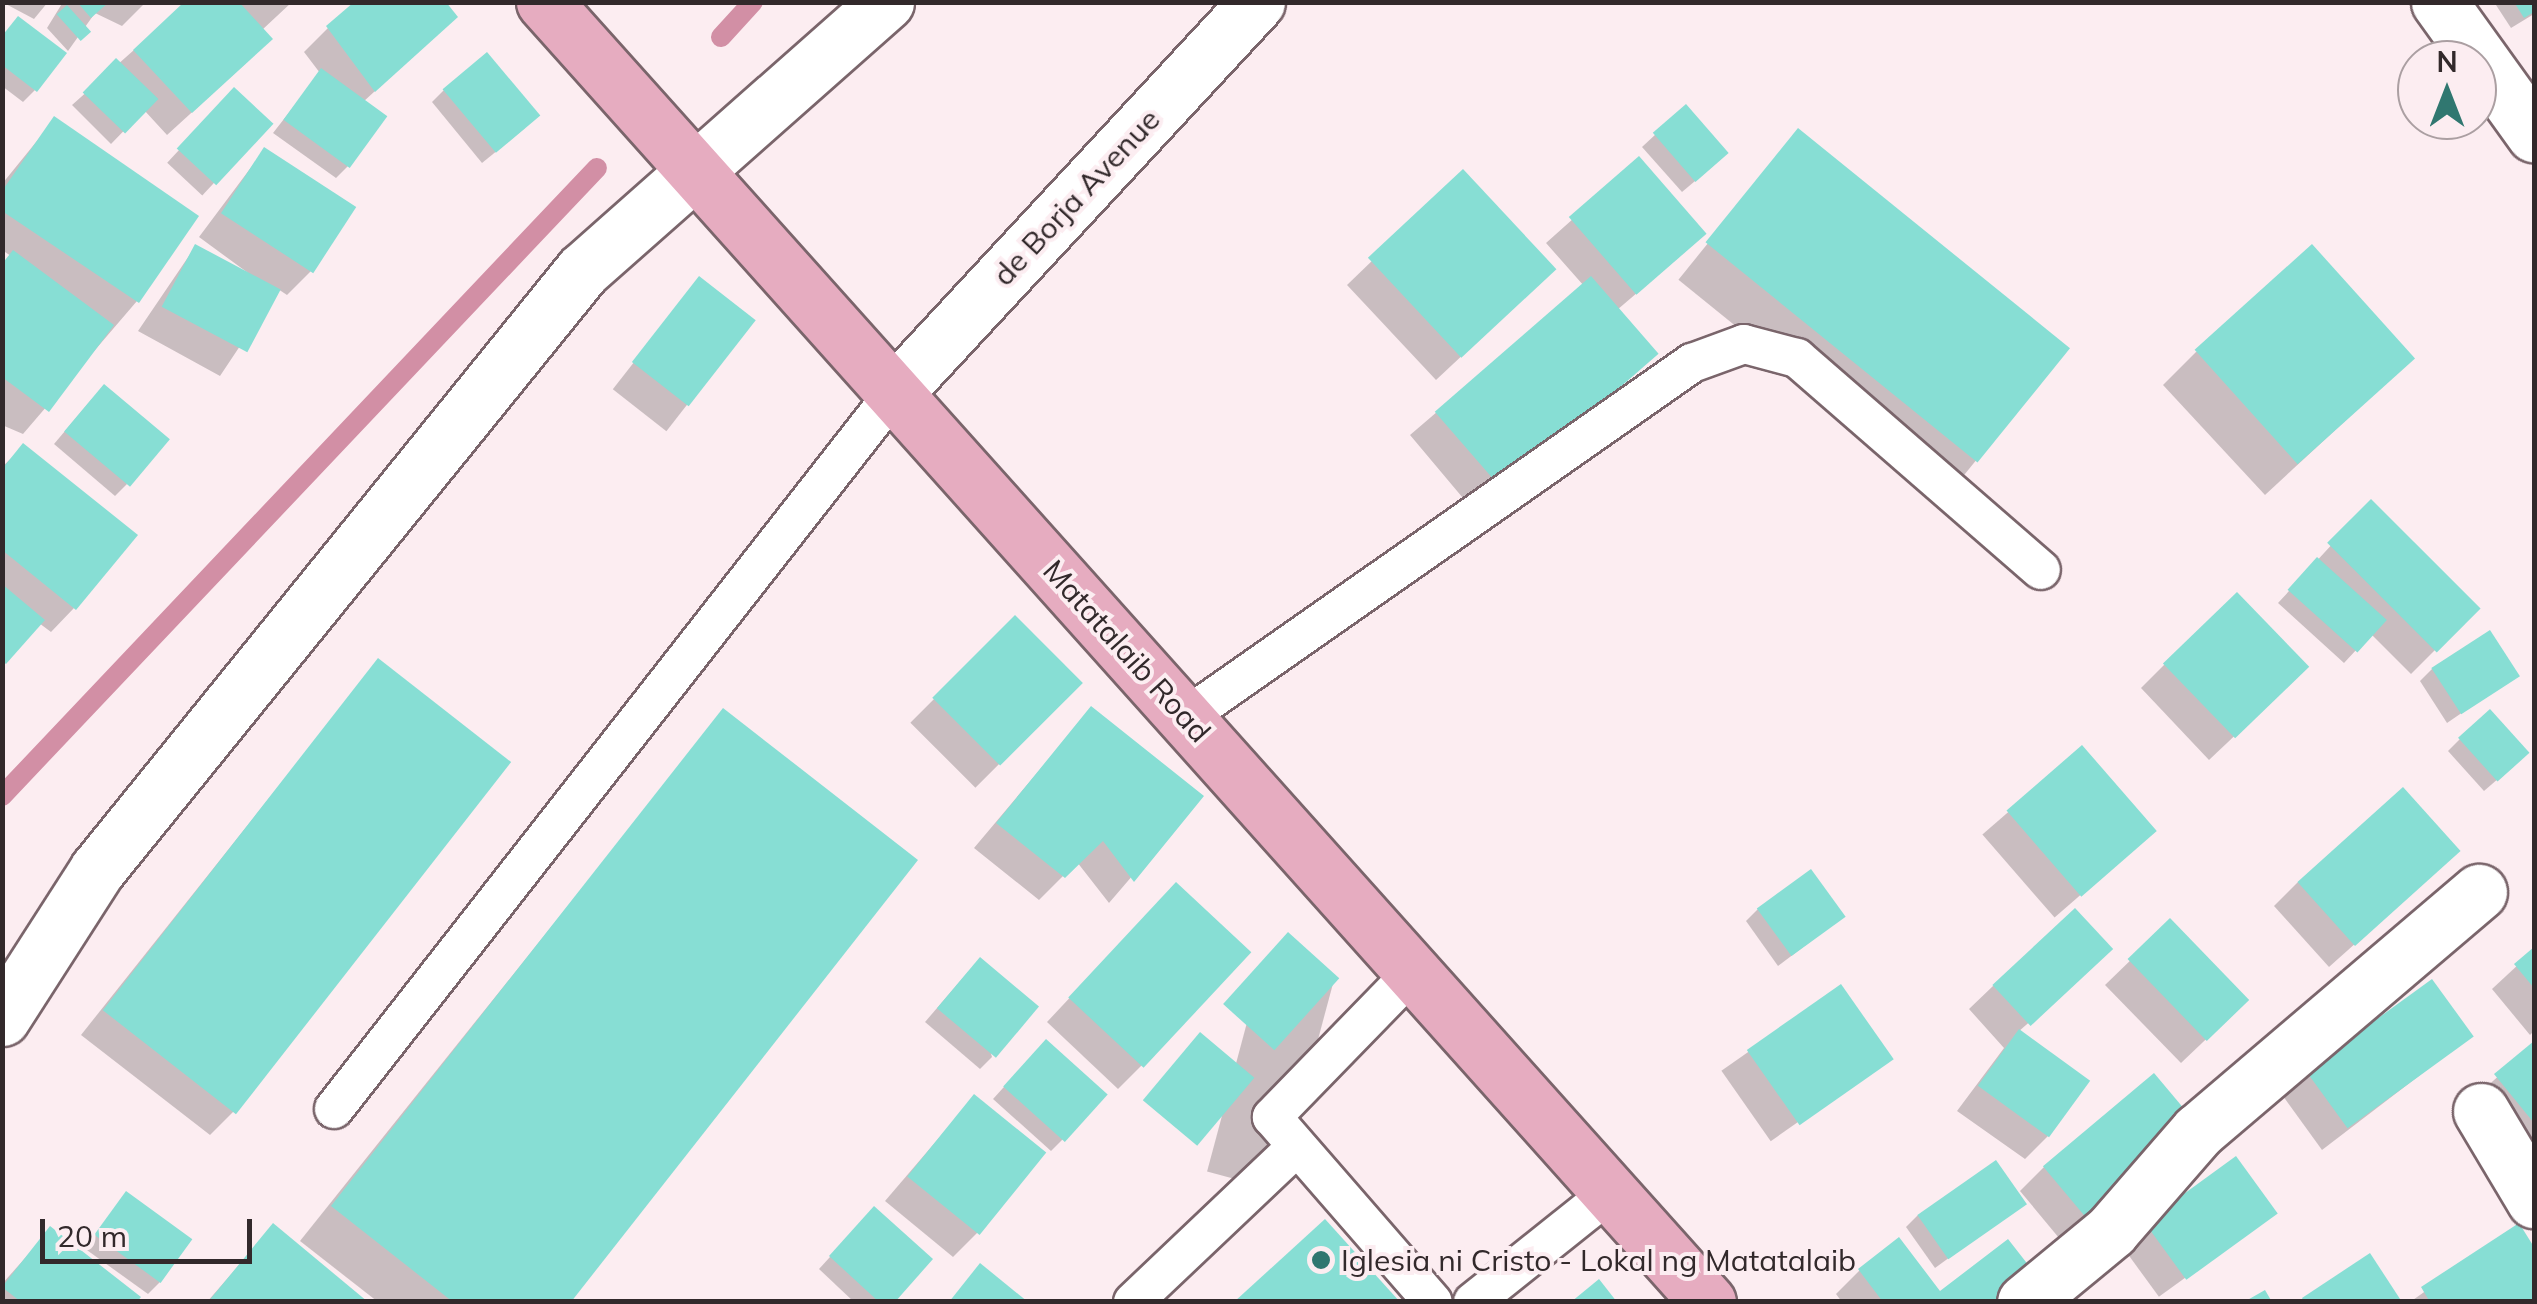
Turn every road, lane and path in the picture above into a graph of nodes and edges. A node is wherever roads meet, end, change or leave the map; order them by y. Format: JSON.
{"nodes":[{"id":1,"x":886,"y":2,"type":"edge"},
{"id":2,"x":1256,"y":2,"type":"edge"},
{"id":3,"x":2439,"y":2,"type":"edge"},
{"id":4,"x":568,"y":11,"type":"edge"},
{"id":5,"x":2534,"y":134,"type":"edge"},
{"id":6,"x":697,"y":170,"type":"junction"},
{"id":7,"x":894,"y":392,"type":"junction"},
{"id":8,"x":2041,"y":570,"type":"dead end"},
{"id":9,"x":1186,"y":716,"type":"junction"},
{"id":10,"x":2479,"y":892,"type":"dead end"},
{"id":11,"x":1414,"y":971,"type":"junction"},
{"id":12,"x":2,"y":1018,"type":"edge"},
{"id":13,"x":334,"y":1109,"type":"dead end"},
{"id":14,"x":2481,"y":1112,"type":"dead end"},
{"id":15,"x":1294,"y":1150,"type":"junction"},
{"id":16,"x":1610,"y":1192,"type":"junction"},
{"id":17,"x":2534,"y":1200,"type":"edge"},
{"id":18,"x":1133,"y":1302,"type":"edge"},
{"id":19,"x":1433,"y":1302,"type":"edge"},
{"id":20,"x":1473,"y":1302,"type":"edge"},
{"id":21,"x":1708,"y":1302,"type":"edge"},
{"id":22,"x":2025,"y":1302,"type":"edge"}],
"edges":[{"from":1,"to":6,"type":"street"},
{"from":2,"to":7,"type":"street","name":"de Borja Avenue"},
{"from":3,"to":5,"type":"street"},
{"from":4,"to":6,"type":"main road","name":"Matatalaib Road"},
{"from":6,"to":7,"type":"main road","name":"Matatalaib Road"},
{"from":6,"to":12,"type":"street"},
{"from":7,"to":9,"type":"main road","name":"Matatalaib Road"},
{"from":7,"to":13,"type":"lane"},
{"from":8,"to":9,"type":"lane"},
{"from":9,"to":11,"type":"main road","name":"Matatalaib Road"},
{"from":10,"to":22,"type":"street"},
{"from":11,"to":15,"type":"lane"},
{"from":11,"to":16,"type":"main road","name":"Matatalaib Road"},
{"from":14,"to":17,"type":"street"},
{"from":15,"to":18,"type":"lane"},
{"from":15,"to":19,"type":"lane"},
{"from":16,"to":20,"type":"lane"},
{"from":16,"to":21,"type":"main road","name":"Matatalaib Road"}]}
